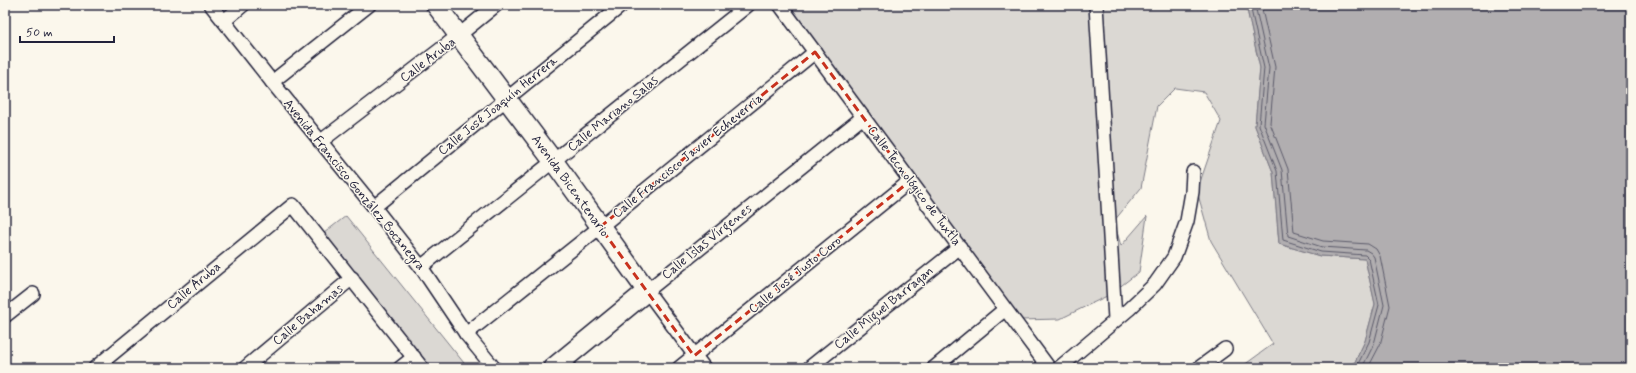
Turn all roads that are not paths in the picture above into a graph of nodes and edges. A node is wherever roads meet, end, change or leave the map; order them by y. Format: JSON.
{"nodes":[{"id":1,"x":211,"y":5,"type":"edge"},
{"id":2,"x":244,"y":5,"type":"edge"},
{"id":3,"x":369,"y":5,"type":"edge"},
{"id":4,"x":436,"y":5,"type":"edge"},
{"id":5,"x":496,"y":5,"type":"edge"},
{"id":6,"x":622,"y":5,"type":"edge"},
{"id":7,"x":748,"y":5,"type":"edge"},
{"id":8,"x":780,"y":5,"type":"edge"},
{"id":9,"x":1096,"y":5,"type":"edge"},
{"id":10,"x":224,"y":21,"type":"junction"},
{"id":11,"x":458,"y":36,"type":"junction"},
{"id":12,"x":815,"y":52,"type":"junction"},
{"id":13,"x":272,"y":82,"type":"junction"},
{"id":14,"x":506,"y":98,"type":"junction"},
{"id":15,"x":863,"y":117,"type":"junction"},
{"id":16,"x":320,"y":142,"type":"junction"},
{"id":17,"x":554,"y":162,"type":"junction"},
{"id":18,"x":1193,"y":172,"type":"dead end"},
{"id":19,"x":910,"y":181,"type":"junction"},
{"id":20,"x":374,"y":207,"type":"junction"},
{"id":21,"x":600,"y":227,"type":"junction"},
{"id":22,"x":960,"y":247,"type":"junction"},
{"id":23,"x":421,"y":267,"type":"junction"},
{"id":24,"x":352,"y":278,"type":"junction"},
{"id":25,"x":647,"y":291,"type":"junction"},
{"id":26,"x":33,"y":294,"type":"dead end"},
{"id":27,"x":1004,"y":310,"type":"junction"},
{"id":28,"x":5,"y":316,"type":"edge"},
{"id":29,"x":1116,"y":319,"type":"junction"},
{"id":30,"x":466,"y":334,"type":"junction"},
{"id":31,"x":1225,"y":349,"type":"dead end"},
{"id":32,"x":694,"y":356,"type":"junction"},
{"id":33,"x":414,"y":357,"type":"junction"},
{"id":34,"x":95,"y":368,"type":"edge"},
{"id":35,"x":245,"y":368,"type":"edge"},
{"id":36,"x":400,"y":368,"type":"edge"},
{"id":37,"x":422,"y":368,"type":"edge"},
{"id":38,"x":494,"y":368,"type":"edge"},
{"id":39,"x":553,"y":368,"type":"edge"},
{"id":40,"x":679,"y":368,"type":"edge"},
{"id":41,"x":704,"y":368,"type":"edge"},
{"id":42,"x":809,"y":368,"type":"edge"},
{"id":43,"x":934,"y":368,"type":"edge"},
{"id":44,"x":1049,"y":368,"type":"edge"},
{"id":45,"x":1059,"y":368,"type":"edge"},
{"id":46,"x":1199,"y":368,"type":"edge"}],
"edges":[{"from":1,"to":10,"type":"street","name":"Avenida Francisco González Bocanegra"},
{"from":2,"to":10,"type":"street"},
{"from":3,"to":13,"type":"street"},
{"from":4,"to":11,"type":"street","name":"Avenida Bicentenario"},
{"from":5,"to":11,"type":"street","name":"Calle Aruba"},
{"from":6,"to":14,"type":"street","name":"Calle José Joaquín Herrera"},
{"from":7,"to":17,"type":"street","name":"Calle Mariano Salas"},
{"from":8,"to":12,"type":"street","name":"Calle Tecnológico de Tuxtla"},
{"from":9,"to":29,"type":"street"},
{"from":10,"to":13,"type":"street","name":"Avenida Francisco González Bocanegra"},
{"from":11,"to":14,"type":"street","name":"Avenida Bicentenario"},
{"from":11,"to":16,"type":"street","name":"Calle Aruba"},
{"from":12,"to":15,"type":"street","name":"Calle Tecnológico de Tuxtla"},
{"from":12,"to":21,"type":"street","name":"Calle Francisco Javier Echeverria"},
{"from":13,"to":16,"type":"street","name":"Avenida Francisco González Bocanegra"},
{"from":14,"to":17,"type":"street","name":"Avenida Bicentenario"},
{"from":14,"to":20,"type":"street","name":"Calle José Joaquín Herrera"},
{"from":15,"to":19,"type":"street","name":"Calle Tecnológico de Tuxtla"},
{"from":15,"to":25,"type":"street","name":"Calle Islas Vírgenes"},
{"from":16,"to":20,"type":"street","name":"Avenida Francisco González Bocanegra"},
{"from":17,"to":21,"type":"street","name":"Avenida Bicentenario"},
{"from":17,"to":23,"type":"street","name":"Calle Mariano Salas"},
{"from":18,"to":29,"type":"street"},
{"from":19,"to":22,"type":"street","name":"Calle Tecnológico de Tuxtla"},
{"from":19,"to":32,"type":"street","name":"Calle José Justo Coro"},
{"from":20,"to":23,"type":"street","name":"Avenida Francisco González Bocanegra"},
{"from":21,"to":25,"type":"street","name":"Avenida Bicentenario"},
{"from":21,"to":30,"type":"street","name":"Calle Francisco Javier Echeverria"},
{"from":22,"to":27,"type":"street","name":"Calle Tecnológico de Tuxtla"},
{"from":22,"to":42,"type":"street","name":"Calle Miguel Barragan"},
{"from":23,"to":30,"type":"street","name":"Avenida Francisco González Bocanegra"},
{"from":24,"to":33,"type":"street"},
{"from":24,"to":34,"type":"street","name":"Calle Aruba"},
{"from":24,"to":35,"type":"street","name":"Calle Bahamas"},
{"from":25,"to":32,"type":"street","name":"Avenida Bicentenario"},
{"from":25,"to":39,"type":"street","name":"Calle Islas Vírgenes"},
{"from":26,"to":28,"type":"street"},
{"from":27,"to":43,"type":"street"},
{"from":27,"to":44,"type":"street","name":"Calle Tecnológico de Tuxtla"},
{"from":29,"to":45,"type":"street"},
{"from":30,"to":38,"type":"street","name":"Avenida Francisco González Bocanegra"},
{"from":31,"to":46,"type":"street"},
{"from":32,"to":40,"type":"street","name":"Calle José Justo Coro"},
{"from":32,"to":41,"type":"street","name":"Avenida Bicentenario"},
{"from":33,"to":36,"type":"street"},
{"from":33,"to":37,"type":"street"}]}
